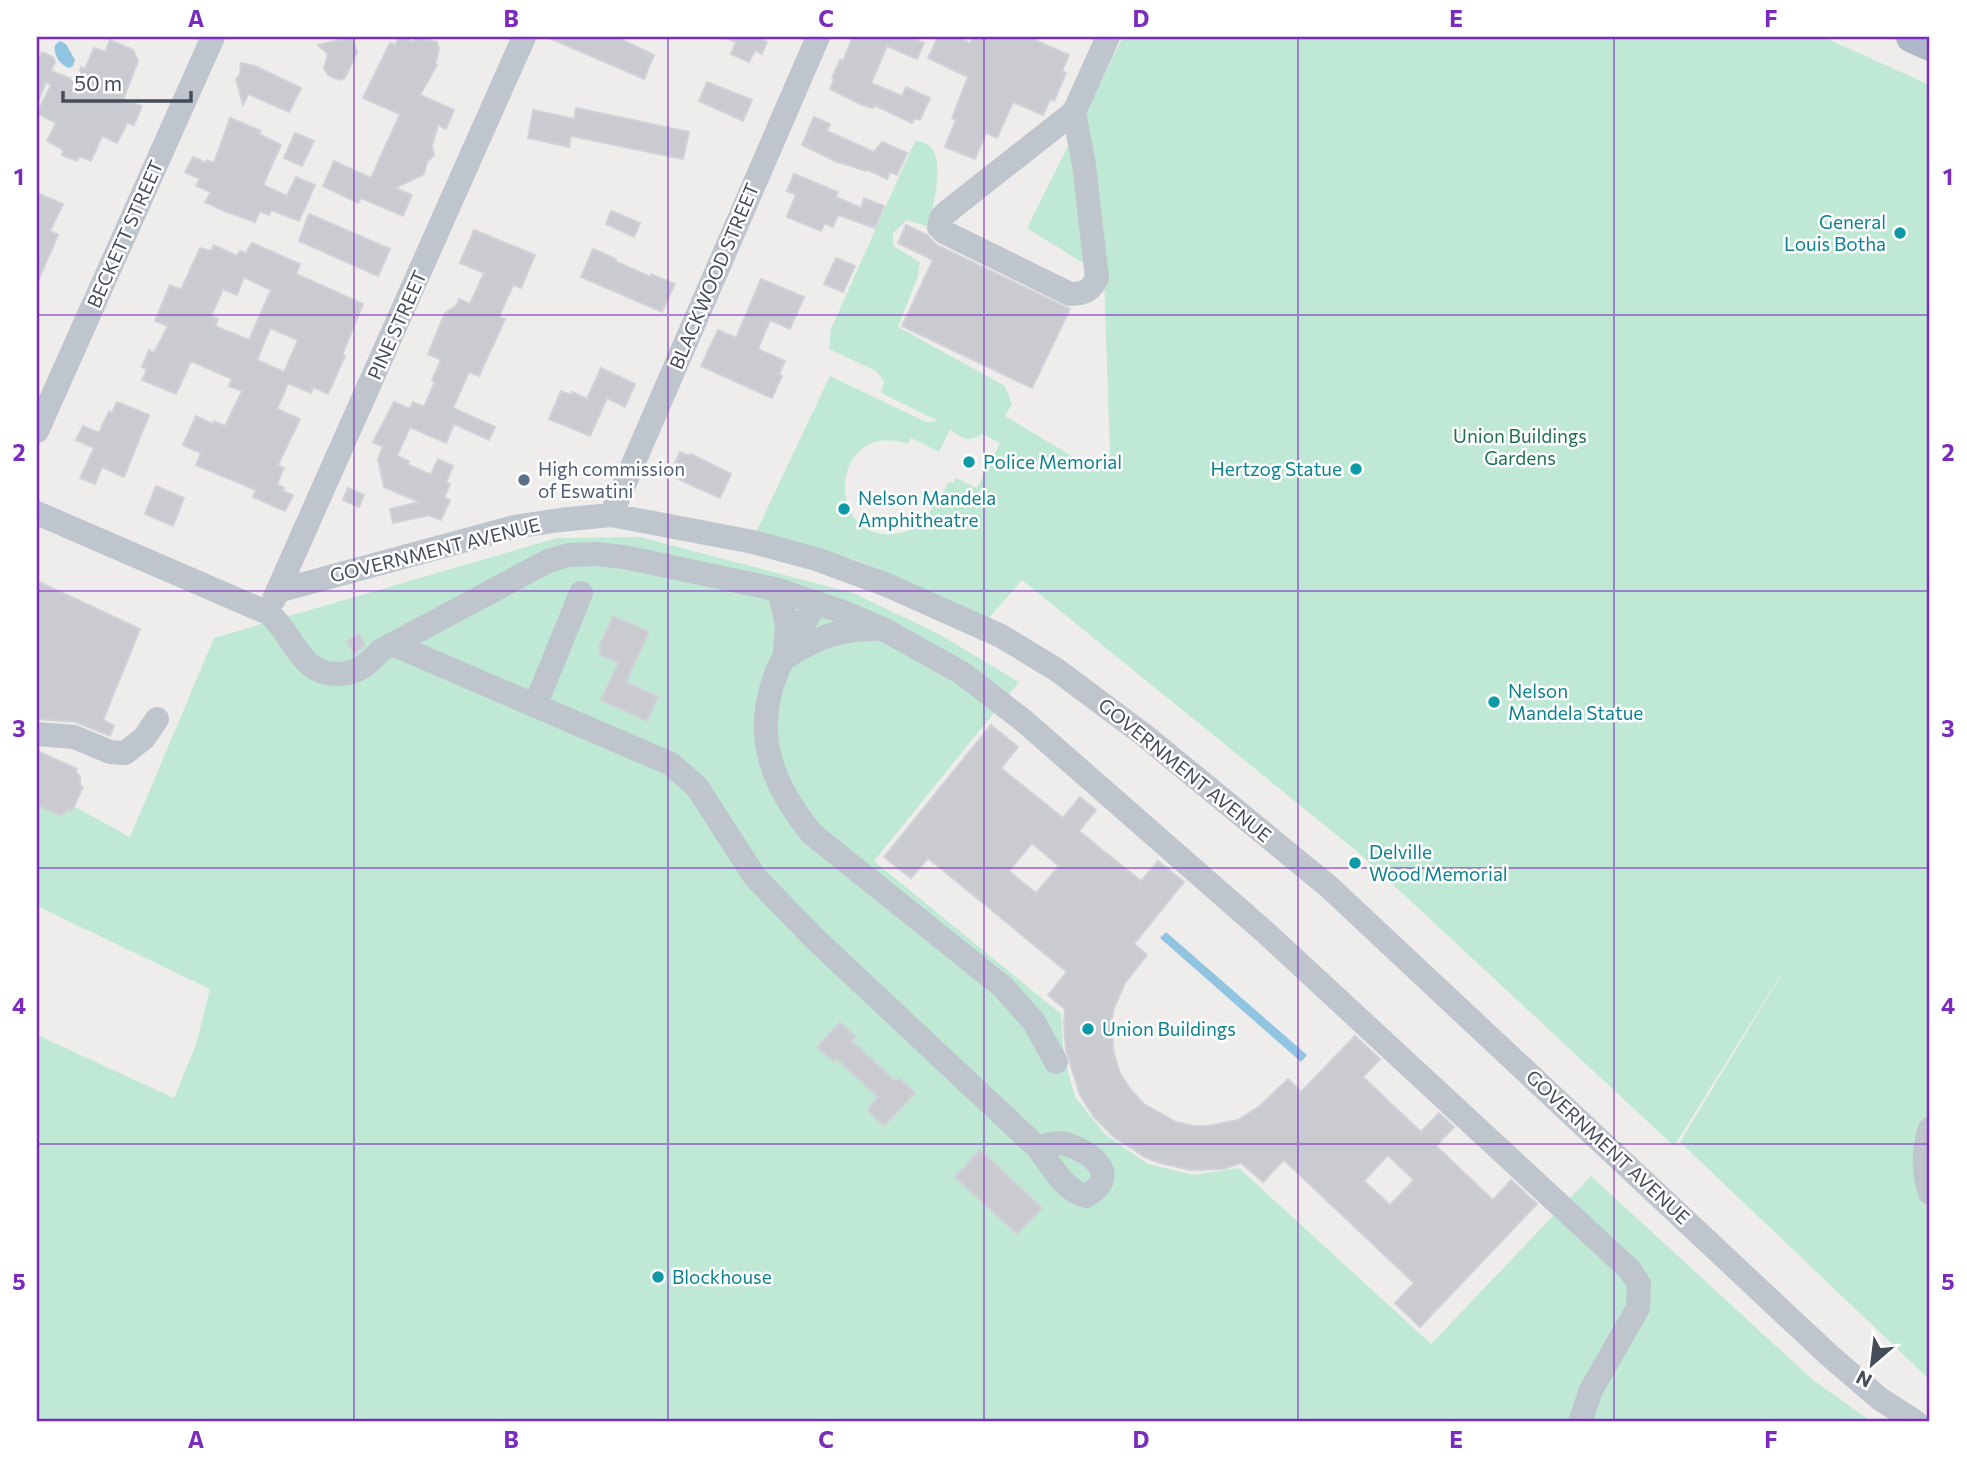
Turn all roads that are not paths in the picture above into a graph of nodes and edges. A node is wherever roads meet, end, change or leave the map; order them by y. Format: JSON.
{"nodes":[{"id":1,"x":524,"y":37,"type":"edge"},
{"id":2,"x":818,"y":37,"type":"edge"},
{"id":3,"x":1108,"y":37,"type":"edge"},
{"id":4,"x":1912,"y":37,"type":"edge"},
{"id":5,"x":205,"y":39,"type":"edge"},
{"id":6,"x":1930,"y":45,"type":"edge"},
{"id":7,"x":1074,"y":112,"type":"junction"},
{"id":8,"x":37,"y":431,"type":"edge"},
{"id":9,"x":37,"y":513,"type":"edge"},
{"id":10,"x":611,"y":515,"type":"junction"},
{"id":11,"x":779,"y":590,"type":"junction"},
{"id":12,"x":581,"y":593,"type":"dead end"},
{"id":13,"x":273,"y":602,"type":"junction"},
{"id":14,"x":816,"y":603,"type":"junction"},
{"id":15,"x":883,"y":629,"type":"junction"},
{"id":16,"x":392,"y":644,"type":"junction"},
{"id":17,"x":785,"y":658,"type":"junction"},
{"id":18,"x":535,"y":706,"type":"junction"},
{"id":19,"x":158,"y":719,"type":"dead end"},
{"id":20,"x":37,"y":734,"type":"edge"},
{"id":21,"x":1056,"y":1062,"type":"dead end"},
{"id":22,"x":1930,"y":1129,"type":"edge"},
{"id":23,"x":1038,"y":1148,"type":"dead end"},
{"id":24,"x":1930,"y":1193,"type":"edge"},
{"id":25,"x":1580,"y":1422,"type":"edge"},
{"id":26,"x":1916,"y":1422,"type":"edge"}],
"edges":[{"from":1,"to":13,"type":"street","name":"PINE STREET"},
{"from":2,"to":10,"type":"street","name":"BLACKWOOD STREET"},
{"from":3,"to":7,"type":"street"},
{"from":4,"to":6,"type":"main road"},
{"from":5,"to":8,"type":"street","name":"BECKETT STREET"},
{"from":7,"to":7,"type":"street"},
{"from":9,"to":13,"type":"street","name":"GOVERNMENT AVENUE"},
{"from":10,"to":13,"type":"street","name":"GOVERNMENT AVENUE"},
{"from":10,"to":26,"type":"street","name":"GOVERNMENT AVENUE"},
{"from":11,"to":14,"type":"street","name":"GOVERNMENT AVENUE"},
{"from":11,"to":16,"type":"street","name":"GOVERNMENT AVENUE"},
{"from":11,"to":17,"type":"street"},
{"from":12,"to":18,"type":"street"},
{"from":13,"to":16,"type":"street","name":"GOVERNMENT AVENUE"},
{"from":14,"to":15,"type":"street","name":"GOVERNMENT AVENUE"},
{"from":14,"to":17,"type":"street"},
{"from":15,"to":17,"type":"street"},
{"from":15,"to":25,"type":"street","name":"GOVERNMENT AVENUE"},
{"from":16,"to":18,"type":"street"},
{"from":17,"to":21,"type":"street"},
{"from":18,"to":23,"type":"street"},
{"from":19,"to":20,"type":"street"},
{"from":22,"to":24,"type":"street"}]}
